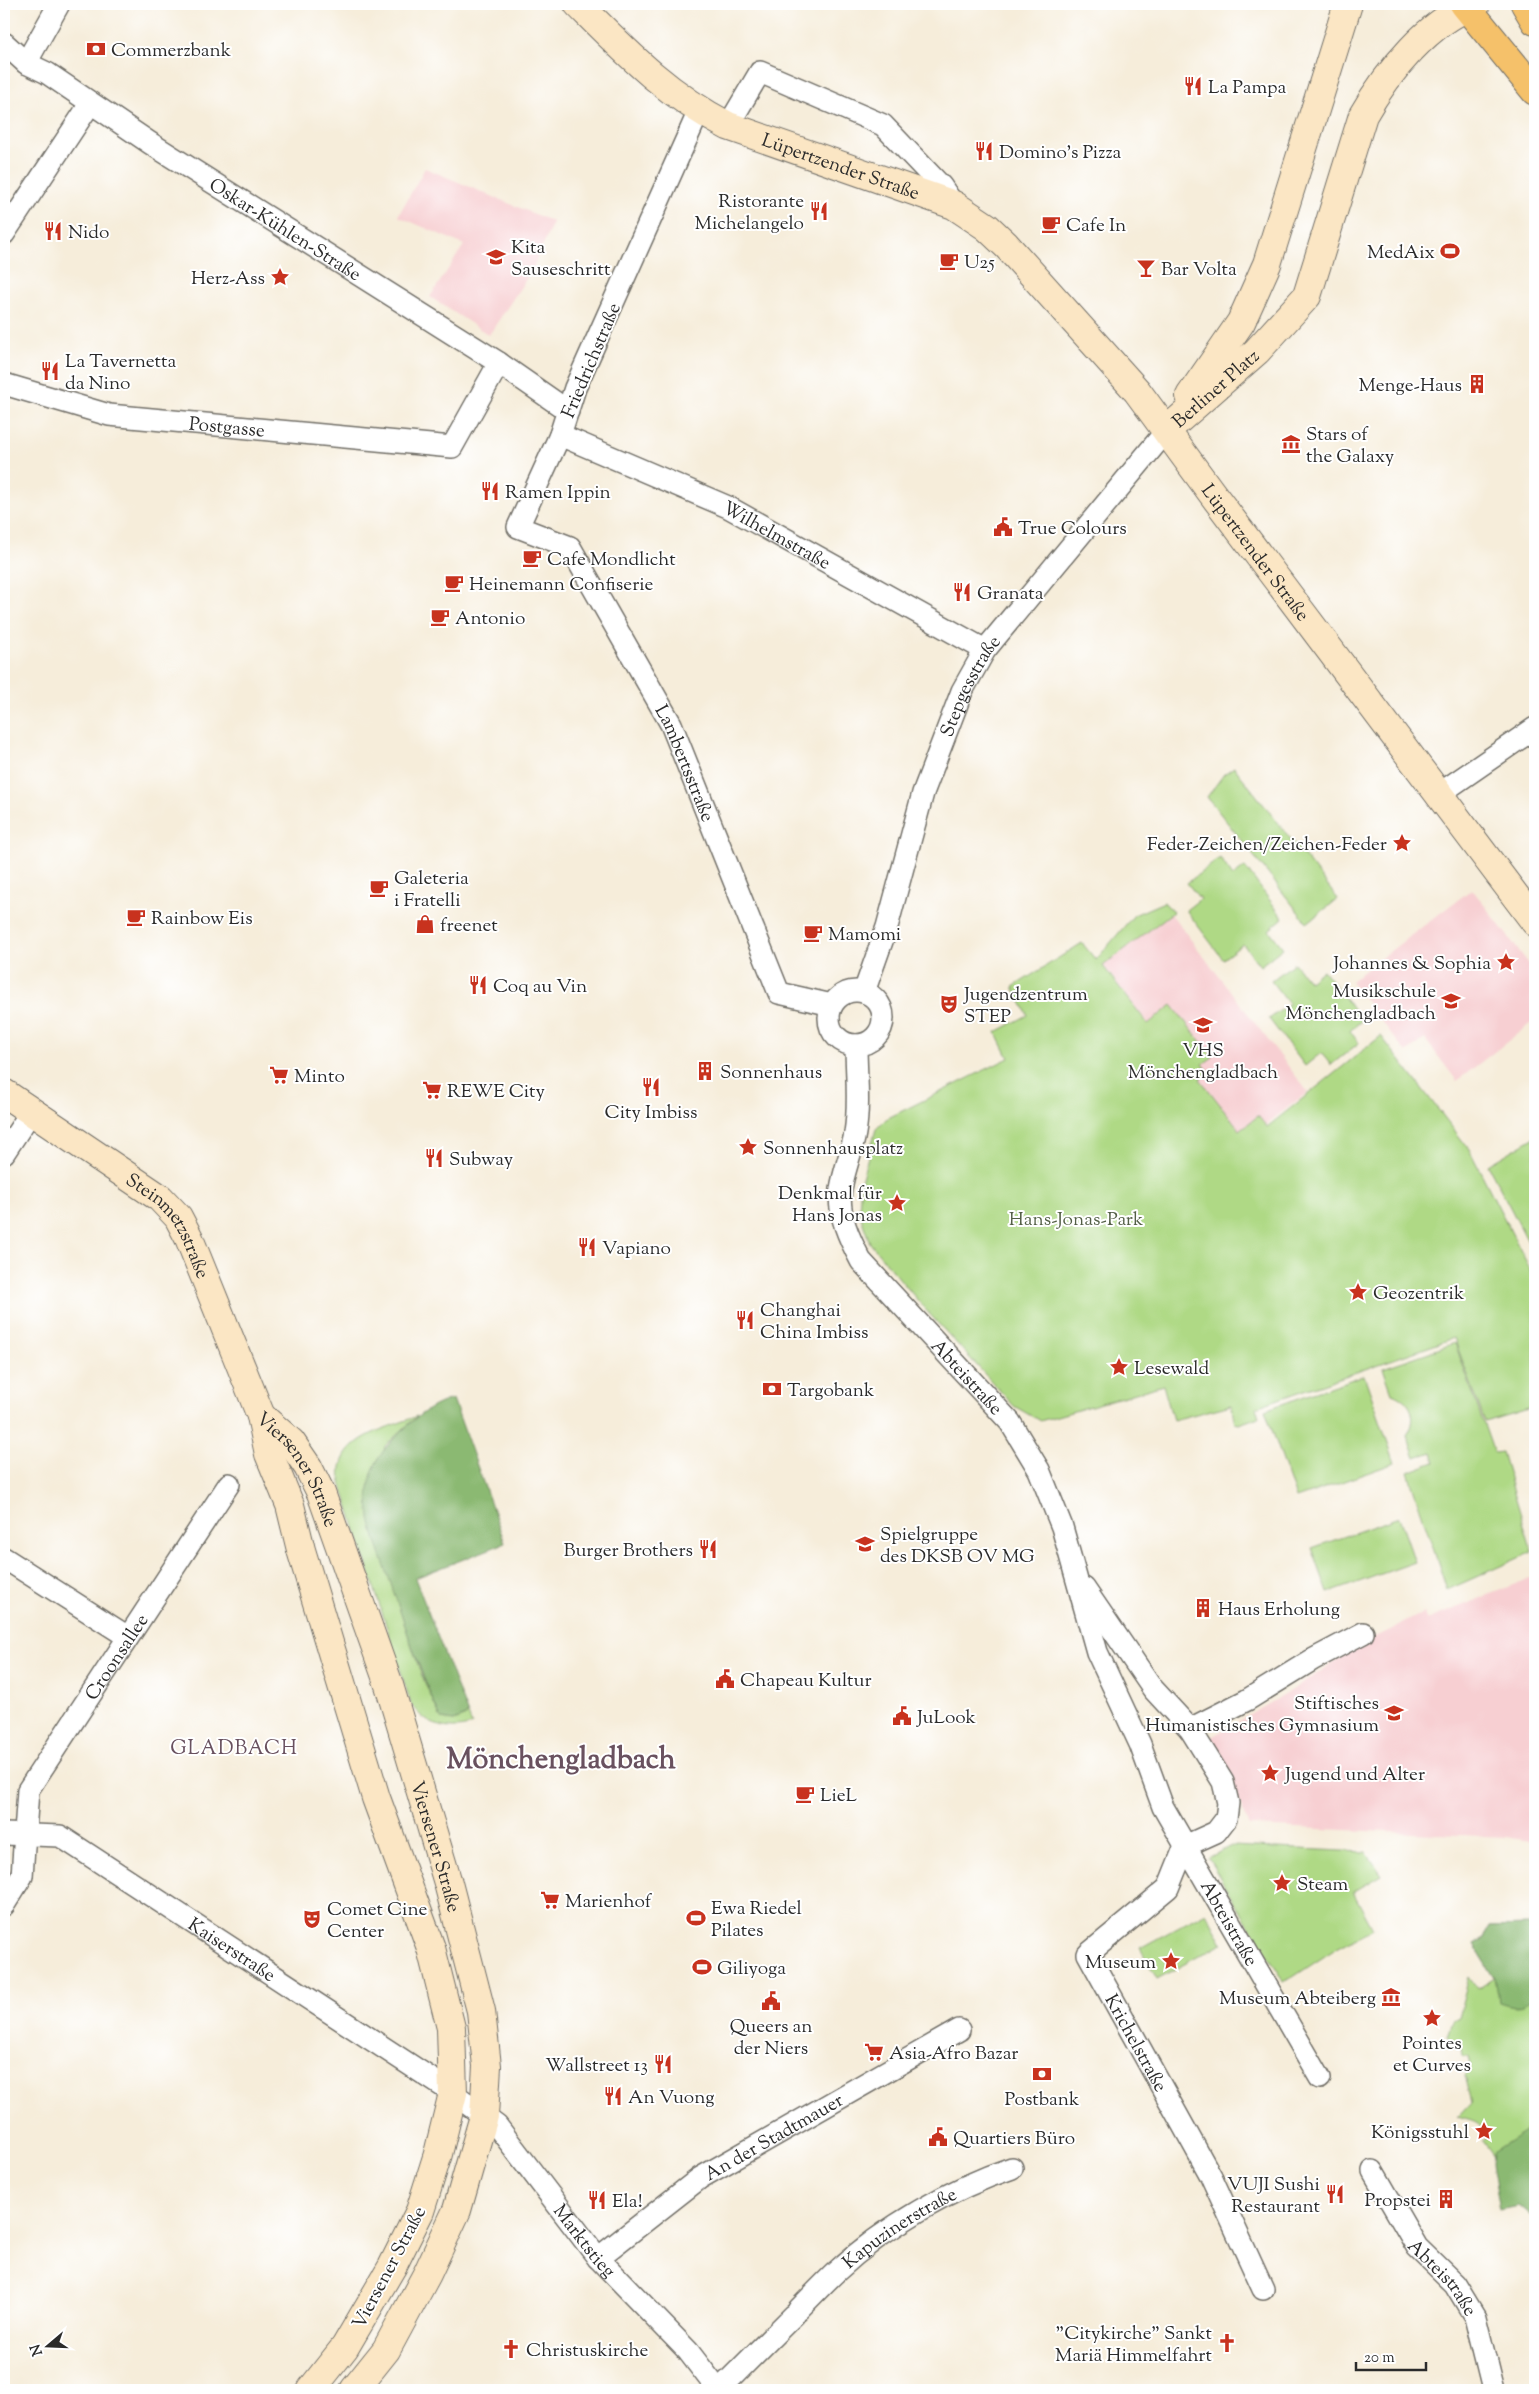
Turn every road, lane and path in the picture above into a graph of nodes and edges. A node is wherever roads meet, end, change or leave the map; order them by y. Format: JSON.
{"nodes":[{"id":1,"x":59,"y":4,"type":"edge"},
{"id":2,"x":578,"y":4,"type":"edge"},
{"id":3,"x":1348,"y":4,"type":"edge"},
{"id":4,"x":1525,"y":4,"type":"edge"},
{"id":5,"x":1469,"y":5,"type":"edge"},
{"id":6,"x":1535,"y":21,"type":"edge"},
{"id":7,"x":4,"y":43,"type":"edge"},
{"id":8,"x":26,"y":63,"type":"junction"},
{"id":9,"x":1535,"y":91,"type":"edge"},
{"id":10,"x":90,"y":104,"type":"junction"},
{"id":11,"x":699,"y":111,"type":"junction"},
{"id":12,"x":728,"y":126,"type":"junction"},
{"id":13,"x":954,"y":205,"type":"junction"},
{"id":14,"x":4,"y":234,"type":"edge"},
{"id":15,"x":499,"y":363,"type":"junction"},
{"id":16,"x":4,"y":384,"type":"edge"},
{"id":17,"x":568,"y":411,"type":"junction"},
{"id":18,"x":1167,"y":430,"type":"junction"},
{"id":19,"x":560,"y":435,"type":"junction"},
{"id":20,"x":518,"y":527,"type":"joint"},
{"id":21,"x":985,"y":650,"type":"junction"},
{"id":22,"x":1535,"y":728,"type":"edge"},
{"id":23,"x":1439,"y":794,"type":"junction"},
{"id":24,"x":1535,"y":922,"type":"edge"},
{"id":25,"x":864,"y":992,"type":"junction"},
{"id":26,"x":832,"y":1005,"type":"junction"},
{"id":27,"x":856,"y":1045,"type":"junction"},
{"id":28,"x":4,"y":1093,"type":"edge"},
{"id":29,"x":31,"y":1112,"type":"junction"},
{"id":30,"x":4,"y":1153,"type":"edge"},
{"id":31,"x":261,"y":1416,"type":"junction"},
{"id":32,"x":229,"y":1484,"type":"dead end"},
{"id":33,"x":4,"y":1558,"type":"edge"},
{"id":34,"x":1076,"y":1577,"type":"junction"},
{"id":35,"x":1363,"y":1633,"type":"dead end"},
{"id":36,"x":128,"y":1637,"type":"junction"},
{"id":37,"x":1190,"y":1729,"type":"junction"},
{"id":38,"x":14,"y":1835,"type":"edge"},
{"id":39,"x":1185,"y":1846,"type":"junction"},
{"id":40,"x":4,"y":1905,"type":"edge"},
{"id":41,"x":959,"y":2030,"type":"dead end"},
{"id":42,"x":1320,"y":2078,"type":"dead end"},
{"id":43,"x":452,"y":2093,"type":"junction"},
{"id":44,"x":484,"y":2116,"type":"junction"},
{"id":45,"x":1012,"y":2168,"type":"dead end"},
{"id":46,"x":1373,"y":2171,"type":"dead end"},
{"id":47,"x":598,"y":2258,"type":"junction"},
{"id":48,"x":1263,"y":2289,"type":"dead end"},
{"id":49,"x":311,"y":2390,"type":"edge"},
{"id":50,"x":354,"y":2390,"type":"edge"},
{"id":51,"x":719,"y":2390,"type":"edge"},
{"id":52,"x":1493,"y":2390,"type":"edge"}],
"edges":[{"from":1,"to":8,"type":"street"},
{"from":2,"to":11,"type":"main road","name":"Lüpertzender Straße"},
{"from":3,"to":18,"type":"main road","name":"Berliner Platz"},
{"from":4,"to":6,"type":"main road"},
{"from":5,"to":9,"type":"main road"},
{"from":5,"to":18,"type":"main road","name":"Berliner Platz"},
{"from":7,"to":8,"type":"street","name":"Oskar-Kühlen-Straße"},
{"from":8,"to":10,"type":"street","name":"Oskar-Kühlen-Straße"},
{"from":10,"to":14,"type":"street"},
{"from":10,"to":15,"type":"street","name":"Oskar-Kühlen-Straße"},
{"from":11,"to":12,"type":"main road","name":"Lüpertzender Straße"},
{"from":11,"to":17,"type":"street","name":"Friedrichstraße"},
{"from":12,"to":13,"type":"main road","name":"Lüpertzender Straße"},
{"from":12,"to":13,"type":"street","name":"Lüpertzender Straße"},
{"from":13,"to":18,"type":"main road","name":"Lüpertzender Straße"},
{"from":15,"to":16,"type":"street","name":"Postgasse"},
{"from":15,"to":17,"type":"street","name":"Oskar-Kühlen-Straße"},
{"from":17,"to":19,"type":"street","name":"Friedrichstraße"},
{"from":18,"to":21,"type":"street","name":"Stepgesstraße"},
{"from":18,"to":23,"type":"main road","name":"Lüpertzender Straße"},
{"from":19,"to":20,"type":"street","name":"Friedrichstraße"},
{"from":19,"to":21,"type":"street","name":"Wilhelmstraße"},
{"from":20,"to":26,"type":"street","name":"Lambertsstraße"},
{"from":21,"to":25,"type":"street","name":"Stepgesstraße"},
{"from":22,"to":23,"type":"street"},
{"from":23,"to":24,"type":"main road","name":"Lüpertzender Straße"},
{"from":25,"to":26,"type":"street"},
{"from":25,"to":27,"type":"street"},
{"from":26,"to":27,"type":"street"},
{"from":27,"to":34,"type":"street","name":"Abteistraße"},
{"from":28,"to":29,"type":"main road","name":"Steinmetzstraße"},
{"from":29,"to":30,"type":"street"},
{"from":29,"to":31,"type":"main road","name":"Steinmetzstraße"},
{"from":31,"to":43,"type":"main road","name":"Viersener Straße"},
{"from":31,"to":44,"type":"main road","name":"Viersener Straße"},
{"from":32,"to":36,"type":"street","name":"Croonsallee"},
{"from":33,"to":36,"type":"street"},
{"from":34,"to":37,"type":"street","name":"Abteistraße"},
{"from":34,"to":39,"type":"street","name":"Abteistraße"},
{"from":35,"to":37,"type":"street"},
{"from":36,"to":38,"type":"street","name":"Croonsallee"},
{"from":37,"to":39,"type":"street","name":"Abteistraße"},
{"from":38,"to":40,"type":"street","name":"Croonsallee"},
{"from":38,"to":43,"type":"street","name":"Kaiserstraße"},
{"from":39,"to":42,"type":"street","name":"Abteistraße"},
{"from":39,"to":48,"type":"street","name":"Krichelstraße"},
{"from":41,"to":47,"type":"street","name":"An der Stadtmauer"},
{"from":43,"to":44,"type":"street","name":"Marktstieg"},
{"from":43,"to":49,"type":"main road","name":"Viersener Straße"},
{"from":44,"to":47,"type":"street","name":"Marktstieg"},
{"from":44,"to":50,"type":"main road","name":"Viersener Straße"},
{"from":45,"to":51,"type":"street","name":"Kapuzinerstraße"},
{"from":46,"to":52,"type":"street","name":"Abteistraße"},
{"from":47,"to":51,"type":"street","name":"Marktstieg"}]}
